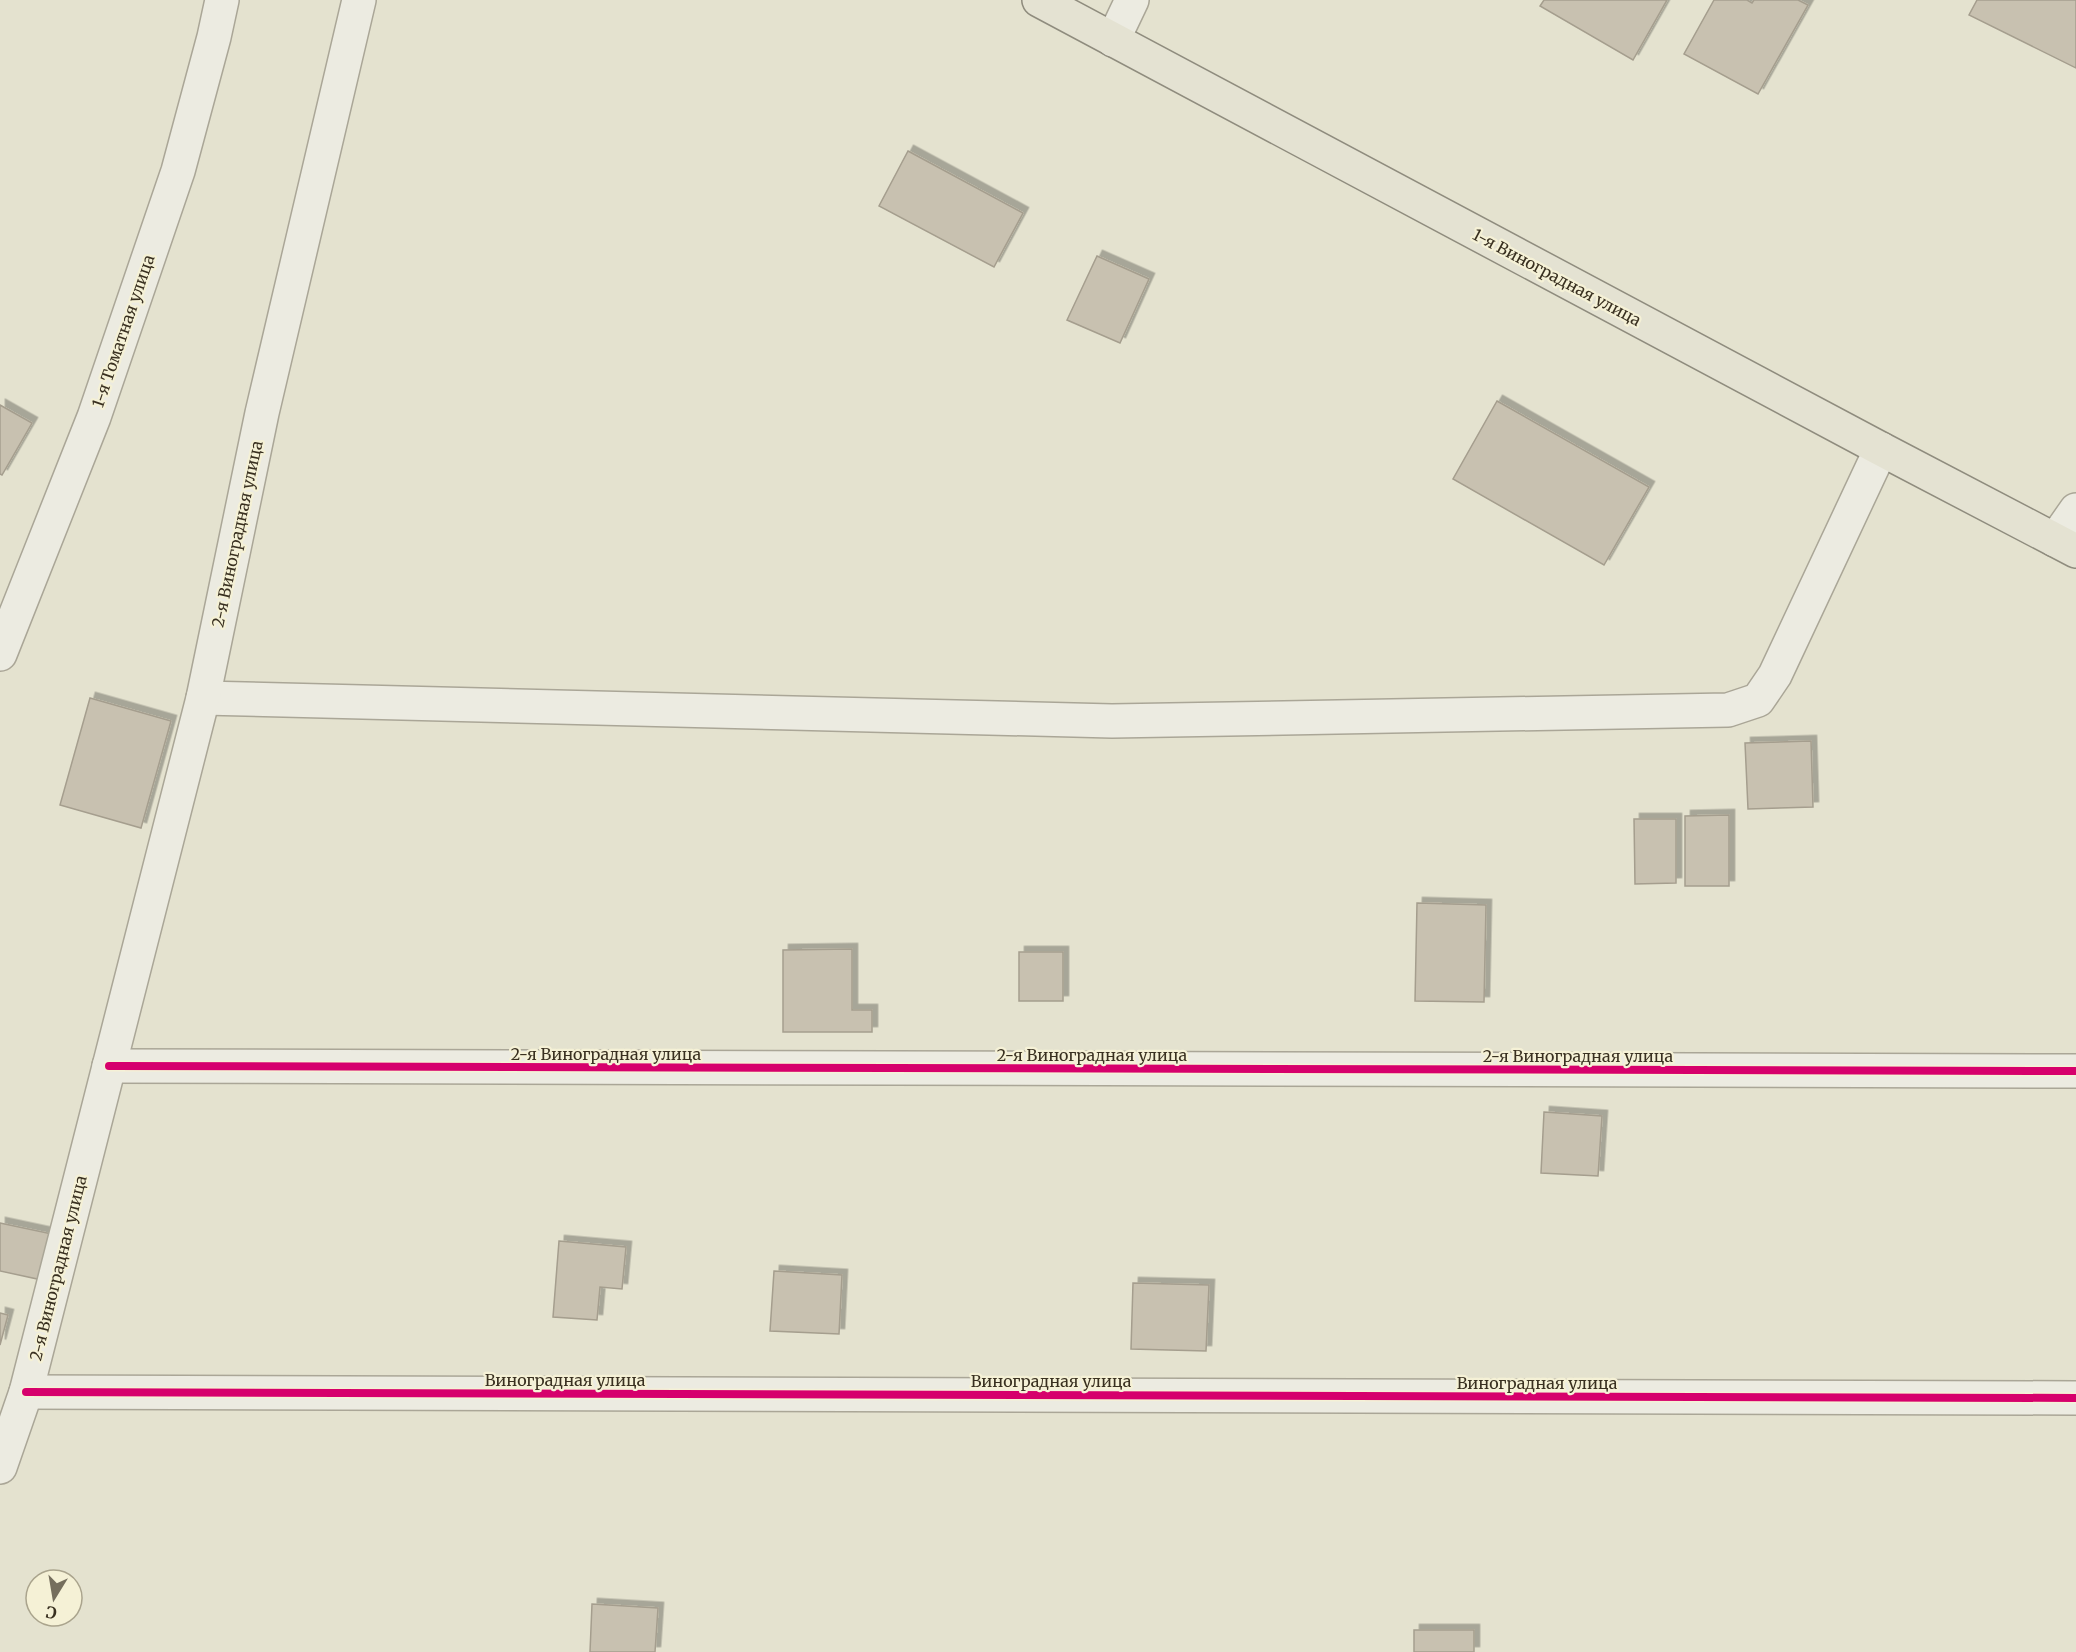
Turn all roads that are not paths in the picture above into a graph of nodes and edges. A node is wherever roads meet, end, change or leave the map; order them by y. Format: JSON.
{"nodes":[{"id":1,"x":222,"y":0,"type":"edge"},
{"id":2,"x":359,"y":0,"type":"edge"},
{"id":3,"x":1039,"y":0,"type":"edge"},
{"id":4,"x":1132,"y":0,"type":"edge"},
{"id":5,"x":1113,"y":40,"type":"junction"},
{"id":6,"x":1881,"y":449,"type":"junction"},
{"id":7,"x":2076,"y":510,"type":"edge"},
{"id":8,"x":2065,"y":545,"type":"edge"},
{"id":9,"x":0,"y":654,"type":"edge"},
{"id":10,"x":203,"y":698,"type":"junction"},
{"id":11,"x":109,"y":1066,"type":"junction"},
{"id":12,"x":2076,"y":1071,"type":"edge"},
{"id":13,"x":26,"y":1392,"type":"junction"},
{"id":14,"x":2076,"y":1398,"type":"edge"},
{"id":15,"x":0,"y":1467,"type":"edge"}],
"edges":[{"from":1,"to":9,"type":"street","name":"1-я Томатная улица"},
{"from":2,"to":10,"type":"street","name":"2-я Виноградная улица"},
{"from":3,"to":5,"type":"main road","name":"1-я Виноградная улица"},
{"from":4,"to":5,"type":"street"},
{"from":5,"to":6,"type":"main road","name":"1-я Виноградная улица"},
{"from":6,"to":8,"type":"main road","name":"1-я Виноградная улица"},
{"from":6,"to":10,"type":"street"},
{"from":7,"to":8,"type":"street"},
{"from":10,"to":11,"type":"street","name":"2-я Виноградная улица"},
{"from":11,"to":12,"type":"street","name":"2-я Виноградная улица"},
{"from":11,"to":13,"type":"street","name":"2-я Виноградная улица"},
{"from":13,"to":14,"type":"street","name":"Виноградная улица"},
{"from":13,"to":15,"type":"street","name":"2-я Виноградная улица"}]}
